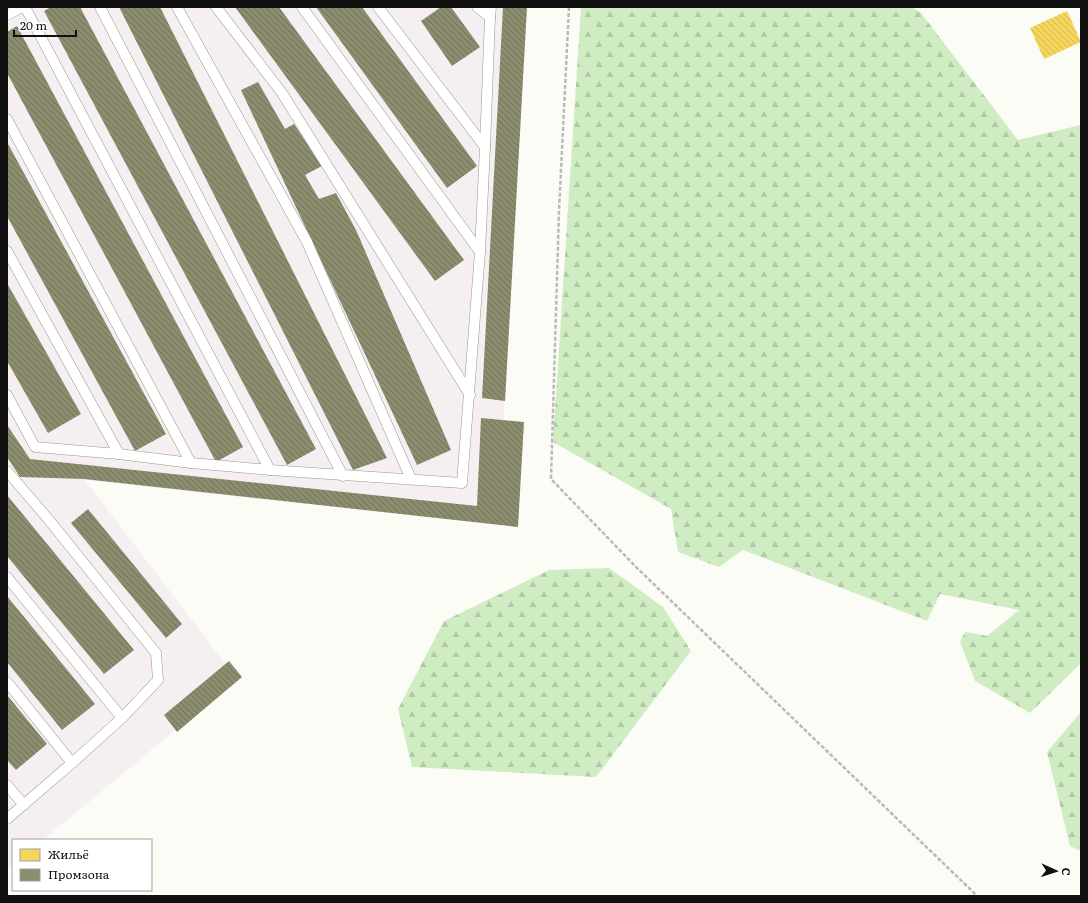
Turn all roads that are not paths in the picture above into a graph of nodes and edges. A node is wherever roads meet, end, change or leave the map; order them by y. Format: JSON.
{"nodes":[{"id":1,"x":22,"y":7,"type":"edge"},
{"id":2,"x":26,"y":7,"type":"edge"},
{"id":3,"x":100,"y":7,"type":"edge"},
{"id":4,"x":177,"y":7,"type":"edge"},
{"id":5,"x":216,"y":7,"type":"edge"},
{"id":6,"x":302,"y":7,"type":"edge"},
{"id":7,"x":378,"y":7,"type":"edge"},
{"id":8,"x":477,"y":7,"type":"edge"},
{"id":9,"x":490,"y":12,"type":"edge"},
{"id":10,"x":7,"y":15,"type":"edge"},
{"id":11,"x":7,"y":119,"type":"edge"},
{"id":12,"x":485,"y":147,"type":"junction"},
{"id":13,"x":7,"y":251,"type":"edge"},
{"id":14,"x":480,"y":252,"type":"junction"},
{"id":15,"x":7,"y":395,"type":"edge"},
{"id":16,"x":470,"y":395,"type":"junction"},
{"id":17,"x":119,"y":454,"type":"junction"},
{"id":18,"x":191,"y":463,"type":"junction"},
{"id":19,"x":7,"y":470,"type":"edge"},
{"id":20,"x":270,"y":470,"type":"junction"},
{"id":21,"x":343,"y":476,"type":"junction"},
{"id":22,"x":411,"y":479,"type":"junction"},
{"id":23,"x":7,"y":576,"type":"edge"},
{"id":24,"x":7,"y":682,"type":"edge"},
{"id":25,"x":122,"y":718,"type":"junction"},
{"id":26,"x":72,"y":763,"type":"junction"},
{"id":27,"x":7,"y":785,"type":"edge"},
{"id":28,"x":24,"y":805,"type":"junction"},
{"id":29,"x":7,"y":819,"type":"edge"}],
"edges":[{"from":1,"to":10,"type":"lane"},
{"from":2,"to":20,"type":"lane"},
{"from":3,"to":21,"type":"lane"},
{"from":4,"to":22,"type":"lane"},
{"from":5,"to":16,"type":"lane"},
{"from":6,"to":14,"type":"lane"},
{"from":7,"to":12,"type":"lane"},
{"from":8,"to":9,"type":"lane"},
{"from":9,"to":12,"type":"lane"},
{"from":11,"to":18,"type":"lane"},
{"from":12,"to":14,"type":"lane"},
{"from":13,"to":17,"type":"lane"},
{"from":14,"to":16,"type":"lane"},
{"from":15,"to":17,"type":"lane"},
{"from":16,"to":22,"type":"lane"},
{"from":17,"to":18,"type":"lane"},
{"from":18,"to":20,"type":"lane"},
{"from":19,"to":25,"type":"lane"},
{"from":20,"to":21,"type":"lane"},
{"from":21,"to":22,"type":"lane"},
{"from":23,"to":25,"type":"lane"},
{"from":24,"to":26,"type":"lane"},
{"from":25,"to":26,"type":"lane"},
{"from":26,"to":28,"type":"lane"},
{"from":27,"to":28,"type":"lane"},
{"from":28,"to":29,"type":"lane"}]}
